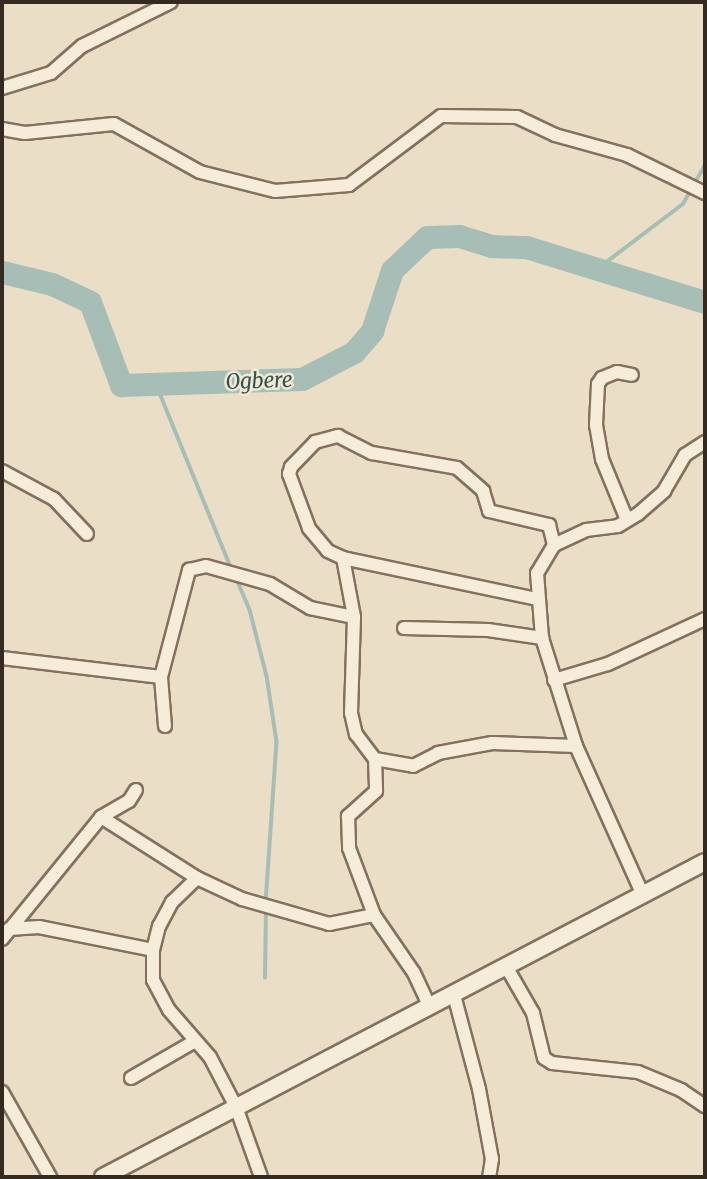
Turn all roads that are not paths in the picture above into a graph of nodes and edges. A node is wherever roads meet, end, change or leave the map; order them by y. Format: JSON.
{"nodes":[{"id":1,"x":171,"y":2,"type":"edge"},
{"id":2,"x":2,"y":88,"type":"edge"},
{"id":3,"x":2,"y":129,"type":"edge"},
{"id":4,"x":705,"y":193,"type":"edge"},
{"id":5,"x":632,"y":375,"type":"dead end"},
{"id":6,"x":705,"y":442,"type":"edge"},
{"id":7,"x":2,"y":471,"type":"edge"},
{"id":8,"x":627,"y":520,"type":"junction"},
{"id":9,"x":87,"y":534,"type":"dead end"},
{"id":10,"x":554,"y":545,"type":"junction"},
{"id":11,"x":342,"y":558,"type":"junction"},
{"id":12,"x":537,"y":599,"type":"junction"},
{"id":13,"x":354,"y":617,"type":"junction"},
{"id":14,"x":705,"y":619,"type":"edge"},
{"id":15,"x":404,"y":628,"type":"dead end"},
{"id":16,"x":542,"y":638,"type":"junction"},
{"id":17,"x":2,"y":658,"type":"edge"},
{"id":18,"x":161,"y":677,"type":"junction"},
{"id":19,"x":554,"y":680,"type":"junction"},
{"id":20,"x":165,"y":726,"type":"dead end"},
{"id":21,"x":576,"y":746,"type":"junction"},
{"id":22,"x":375,"y":759,"type":"junction"},
{"id":23,"x":136,"y":790,"type":"dead end"},
{"id":24,"x":101,"y":817,"type":"junction"},
{"id":25,"x":705,"y":862,"type":"edge"},
{"id":26,"x":197,"y":878,"type":"junction"},
{"id":27,"x":643,"y":895,"type":"junction"},
{"id":28,"x":374,"y":915,"type":"junction"},
{"id":29,"x":5,"y":932,"type":"edge"},
{"id":30,"x":153,"y":950,"type":"junction"},
{"id":31,"x":507,"y":968,"type":"junction"},
{"id":32,"x":454,"y":995,"type":"junction"},
{"id":33,"x":430,"y":1008,"type":"junction"},
{"id":34,"x":195,"y":1041,"type":"junction"},
{"id":35,"x":131,"y":1078,"type":"dead end"},
{"id":36,"x":2,"y":1093,"type":"edge"},
{"id":37,"x":705,"y":1106,"type":"edge"},
{"id":38,"x":236,"y":1107,"type":"junction"},
{"id":39,"x":50,"y":1177,"type":"edge"},
{"id":40,"x":103,"y":1177,"type":"edge"},
{"id":41,"x":261,"y":1177,"type":"edge"},
{"id":42,"x":489,"y":1177,"type":"edge"}],
"edges":[{"from":1,"to":2,"type":"street"},
{"from":3,"to":4,"type":"street"},
{"from":5,"to":8,"type":"street"},
{"from":6,"to":8,"type":"street"},
{"from":7,"to":9,"type":"street"},
{"from":8,"to":10,"type":"street"},
{"from":10,"to":11,"type":"street"},
{"from":10,"to":12,"type":"street"},
{"from":11,"to":12,"type":"street"},
{"from":11,"to":13,"type":"street"},
{"from":12,"to":16,"type":"street"},
{"from":13,"to":18,"type":"street"},
{"from":13,"to":22,"type":"street"},
{"from":14,"to":19,"type":"street"},
{"from":15,"to":16,"type":"street"},
{"from":16,"to":19,"type":"street"},
{"from":17,"to":18,"type":"street"},
{"from":18,"to":20,"type":"street"},
{"from":19,"to":21,"type":"street"},
{"from":21,"to":22,"type":"street"},
{"from":21,"to":27,"type":"street"},
{"from":22,"to":28,"type":"street"},
{"from":23,"to":24,"type":"street"},
{"from":24,"to":26,"type":"street"},
{"from":24,"to":29,"type":"street"},
{"from":25,"to":27,"type":"main road"},
{"from":26,"to":28,"type":"street"},
{"from":26,"to":30,"type":"street"},
{"from":27,"to":31,"type":"main road"},
{"from":28,"to":33,"type":"street"},
{"from":29,"to":30,"type":"street"},
{"from":30,"to":34,"type":"street"},
{"from":31,"to":32,"type":"main road"},
{"from":31,"to":37,"type":"street"},
{"from":32,"to":33,"type":"main road"},
{"from":32,"to":42,"type":"street"},
{"from":33,"to":38,"type":"main road"},
{"from":34,"to":35,"type":"street"},
{"from":34,"to":38,"type":"street"},
{"from":36,"to":39,"type":"street"},
{"from":38,"to":40,"type":"main road"},
{"from":38,"to":41,"type":"street"}]}
